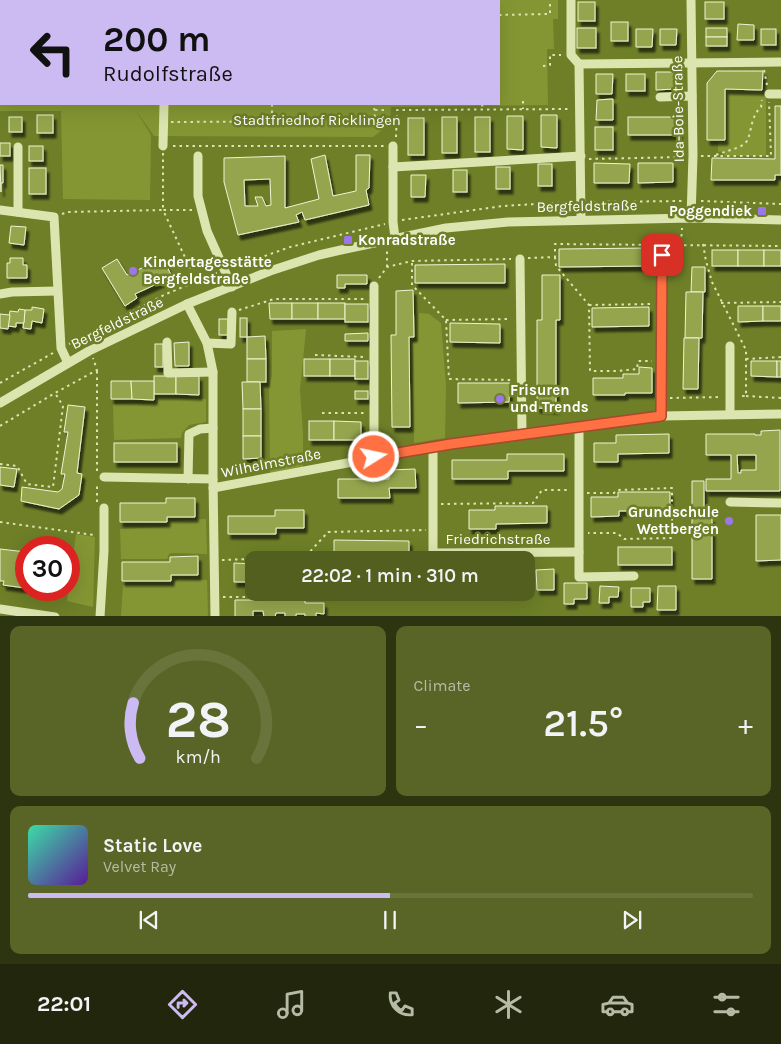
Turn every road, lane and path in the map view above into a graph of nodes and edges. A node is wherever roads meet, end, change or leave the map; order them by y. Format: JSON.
{"nodes":[{"id":1,"x":550,"y":0,"type":"edge"},
{"id":2,"x":571,"y":0,"type":"edge"},
{"id":3,"x":690,"y":0,"type":"edge"},
{"id":4,"x":500,"y":15,"type":"edge"},
{"id":5,"x":691,"y":62,"type":"junction"},
{"id":6,"x":764,"y":62,"type":"junction"},
{"id":7,"x":781,"y":62,"type":"edge"},
{"id":8,"x":579,"y":64,"type":"junction"},
{"id":9,"x":764,"y":78,"type":"junction"},
{"id":10,"x":765,"y":92,"type":"junction"},
{"id":11,"x":781,"y":94,"type":"edge"},
{"id":12,"x":692,"y":96,"type":"junction"},
{"id":13,"x":660,"y":97,"type":"dead end"},
{"id":14,"x":523,"y":101,"type":"dead end"},
{"id":15,"x":164,"y":105,"type":"edge"},
{"id":16,"x":272,"y":105,"type":"edge"},
{"id":17,"x":374,"y":105,"type":"edge"},
{"id":18,"x":482,"y":105,"type":"edge"},
{"id":19,"x":523,"y":109,"type":"junction"},
{"id":20,"x":580,"y":109,"type":"junction"},
{"id":21,"x":374,"y":110,"type":"junction"},
{"id":22,"x":388,"y":110,"type":"dead end"},
{"id":23,"x":482,"y":110,"type":"junction"},
{"id":24,"x":272,"y":121,"type":"junction"},
{"id":25,"x":164,"y":123,"type":"junction"},
{"id":26,"x":163,"y":146,"type":"junction"},
{"id":27,"x":393,"y":146,"type":"junction"},
{"id":28,"x":18,"y":147,"type":"dead end"},
{"id":29,"x":693,"y":155,"type":"junction"},
{"id":30,"x":198,"y":156,"type":"dead end"},
{"id":31,"x":714,"y":156,"type":"junction"},
{"id":32,"x":581,"y":158,"type":"junction"},
{"id":33,"x":393,"y":167,"type":"junction"},
{"id":34,"x":201,"y":209,"type":"junction"},
{"id":35,"x":0,"y":210,"type":"edge"},
{"id":36,"x":163,"y":210,"type":"junction"},
{"id":37,"x":18,"y":212,"type":"junction"},
{"id":38,"x":54,"y":217,"type":"junction"},
{"id":39,"x":687,"y":218,"type":"junction"},
{"id":40,"x":581,"y":220,"type":"junction"},
{"id":41,"x":781,"y":220,"type":"edge"},
{"id":42,"x":391,"y":239,"type":"junction"},
{"id":43,"x":681,"y":244,"type":"junction"},
{"id":44,"x":703,"y":244,"type":"junction"},
{"id":45,"x":781,"y":246,"type":"edge"},
{"id":46,"x":662,"y":255,"type":"dead end"},
{"id":47,"x":555,"y":257,"type":"junction"},
{"id":48,"x":520,"y":259,"type":"junction"},
{"id":49,"x":412,"y":262,"type":"junction"},
{"id":50,"x":387,"y":267,"type":"junction"},
{"id":51,"x":196,"y":281,"type":"dead end"},
{"id":52,"x":374,"y":286,"type":"joint"},
{"id":53,"x":232,"y":287,"type":"junction"},
{"id":54,"x":57,"y":291,"type":"junction"},
{"id":55,"x":0,"y":294,"type":"edge"},
{"id":56,"x":374,"y":299,"type":"junction"},
{"id":57,"x":781,"y":302,"type":"edge"},
{"id":58,"x":721,"y":303,"type":"junction"},
{"id":59,"x":187,"y":304,"type":"junction"},
{"id":60,"x":662,"y":304,"type":"junction"},
{"id":61,"x":589,"y":305,"type":"junction"},
{"id":62,"x":232,"y":312,"type":"joint"},
{"id":63,"x":521,"y":319,"type":"junction"},
{"id":64,"x":446,"y":320,"type":"junction"},
{"id":65,"x":82,"y":337,"type":"dead end"},
{"id":66,"x":167,"y":342,"type":"dead end"},
{"id":67,"x":208,"y":343,"type":"junction"},
{"id":68,"x":730,"y":346,"type":"dead end"},
{"id":69,"x":90,"y":351,"type":"junction"},
{"id":70,"x":315,"y":355,"type":"dead end"},
{"id":71,"x":374,"y":357,"type":"junction"},
{"id":72,"x":781,"y":357,"type":"edge"},
{"id":73,"x":746,"y":359,"type":"junction"},
{"id":74,"x":662,"y":361,"type":"junction"},
{"id":75,"x":68,"y":363,"type":"junction"},
{"id":76,"x":97,"y":370,"type":"junction"},
{"id":77,"x":214,"y":372,"type":"junction"},
{"id":78,"x":521,"y":380,"type":"junction"},
{"id":79,"x":55,"y":393,"type":"junction"},
{"id":80,"x":746,"y":396,"type":"junction"},
{"id":81,"x":730,"y":397,"type":"junction"},
{"id":82,"x":781,"y":398,"type":"edge"},
{"id":83,"x":662,"y":399,"type":"junction"},
{"id":84,"x":0,"y":403,"type":"edge"},
{"id":85,"x":322,"y":412,"type":"dead end"},
{"id":86,"x":374,"y":414,"type":"junction"},
{"id":87,"x":730,"y":414,"type":"junction"},
{"id":88,"x":781,"y":414,"type":"edge"},
{"id":89,"x":661,"y":416,"type":"junction"},
{"id":90,"x":0,"y":426,"type":"edge"},
{"id":91,"x":579,"y":427,"type":"junction"},
{"id":92,"x":213,"y":428,"type":"junction"},
{"id":93,"x":522,"y":434,"type":"junction"},
{"id":94,"x":433,"y":447,"type":"junction"},
{"id":95,"x":374,"y":457,"type":"junction"},
{"id":96,"x":0,"y":464,"type":"edge"},
{"id":97,"x":104,"y":478,"type":"joint"},
{"id":98,"x":188,"y":479,"type":"junction"},
{"id":99,"x":213,"y":484,"type":"junction"},
{"id":100,"x":579,"y":492,"type":"junction"},
{"id":101,"x":730,"y":502,"type":"dead end"},
{"id":102,"x":781,"y":502,"type":"edge"},
{"id":103,"x":433,"y":504,"type":"junction"},
{"id":104,"x":104,"y":508,"type":"dead end"},
{"id":105,"x":0,"y":522,"type":"edge"},
{"id":106,"x":433,"y":530,"type":"junction"},
{"id":107,"x":579,"y":533,"type":"junction"},
{"id":108,"x":97,"y":535,"type":"dead end"},
{"id":109,"x":579,"y":552,"type":"junction"},
{"id":110,"x":214,"y":560,"type":"junction"},
{"id":111,"x":634,"y":576,"type":"dead end"},
{"id":112,"x":215,"y":597,"type":"junction"},
{"id":113,"x":245,"y":597,"type":"edge"},
{"id":114,"x":0,"y":609,"type":"edge"},
{"id":115,"x":55,"y":616,"type":"edge"},
{"id":116,"x":100,"y":616,"type":"edge"},
{"id":117,"x":215,"y":616,"type":"edge"}],
"edges":[{"from":1,"to":4,"type":"path"},
{"from":2,"to":8,"type":"street"},
{"from":3,"to":5,"type":"street","name":"Ida-Boie-Straße"},
{"from":5,"to":6,"type":"street"},
{"from":5,"to":8,"type":"street"},
{"from":5,"to":12,"type":"street","name":"Ida-Boie-Straße"},
{"from":6,"to":7,"type":"street"},
{"from":6,"to":9,"type":"path"},
{"from":8,"to":20,"type":"street"},
{"from":9,"to":10,"type":"path"},
{"from":9,"to":10,"type":"path"},
{"from":10,"to":11,"type":"street"},
{"from":10,"to":31,"type":"path"},
{"from":10,"to":31,"type":"path"},
{"from":12,"to":13,"type":"street"},
{"from":12,"to":29,"type":"street","name":"Ida-Boie-Straße"},
{"from":14,"to":19,"type":"path"},
{"from":15,"to":25,"type":"street"},
{"from":16,"to":24,"type":"path"},
{"from":17,"to":21,"type":"path"},
{"from":18,"to":23,"type":"path"},
{"from":19,"to":20,"type":"path"},
{"from":19,"to":23,"type":"path"},
{"from":20,"to":32,"type":"street"},
{"from":21,"to":22,"type":"path"},
{"from":21,"to":24,"type":"path"},
{"from":23,"to":27,"type":"path"},
{"from":24,"to":25,"type":"path"},
{"from":25,"to":26,"type":"street"},
{"from":26,"to":27,"type":"path"},
{"from":26,"to":36,"type":"path"},
{"from":27,"to":33,"type":"street"},
{"from":28,"to":37,"type":"street"},
{"from":29,"to":31,"type":"path"},
{"from":29,"to":32,"type":"path"},
{"from":29,"to":39,"type":"street","name":"Ida-Boie-Straße"},
{"from":30,"to":34,"type":"street"},
{"from":32,"to":33,"type":"street"},
{"from":32,"to":40,"type":"street"},
{"from":33,"to":42,"type":"street"},
{"from":34,"to":36,"type":"path"},
{"from":34,"to":53,"type":"street"},
{"from":35,"to":37,"type":"street"},
{"from":36,"to":38,"type":"path"},
{"from":36,"to":51,"type":"path"},
{"from":37,"to":38,"type":"street"},
{"from":38,"to":54,"type":"street"},
{"from":39,"to":40,"type":"street","name":"Bergfeldstraße"},
{"from":39,"to":41,"type":"street","name":"Bergfeldstraße"},
{"from":39,"to":43,"type":"path"},
{"from":40,"to":42,"type":"street","name":"Bergfeldstraße"},
{"from":42,"to":50,"type":"path"},
{"from":42,"to":53,"type":"street","name":"Bergfeldstraße"},
{"from":43,"to":44,"type":"path"},
{"from":43,"to":47,"type":"path"},
{"from":44,"to":45,"type":"path"},
{"from":44,"to":58,"type":"path"},
{"from":46,"to":60,"type":"street"},
{"from":47,"to":48,"type":"path"},
{"from":47,"to":61,"type":"path"},
{"from":48,"to":49,"type":"path"},
{"from":48,"to":63,"type":"street"},
{"from":49,"to":50,"type":"path"},
{"from":49,"to":64,"type":"path"},
{"from":50,"to":52,"type":"path"},
{"from":52,"to":56,"type":"street"},
{"from":53,"to":59,"type":"street","name":"Bergfeldstraße"},
{"from":54,"to":55,"type":"street"},
{"from":54,"to":75,"type":"street"},
{"from":56,"to":62,"type":"path"},
{"from":56,"to":71,"type":"street"},
{"from":57,"to":58,"type":"path"},
{"from":58,"to":73,"type":"path"},
{"from":59,"to":67,"type":"street"},
{"from":59,"to":69,"type":"street","name":"Bergfeldstraße"},
{"from":60,"to":61,"type":"path"},
{"from":60,"to":74,"type":"street"},
{"from":61,"to":74,"type":"path"},
{"from":62,"to":67,"type":"street"},
{"from":63,"to":64,"type":"path"},
{"from":63,"to":78,"type":"street"},
{"from":64,"to":78,"type":"path"},
{"from":65,"to":69,"type":"path"},
{"from":66,"to":77,"type":"street"},
{"from":67,"to":77,"type":"street"},
{"from":68,"to":81,"type":"street"},
{"from":69,"to":75,"type":"street","name":"Bergfeldstraße"},
{"from":69,"to":76,"type":"path"},
{"from":70,"to":71,"type":"path"},
{"from":71,"to":86,"type":"street"},
{"from":72,"to":73,"type":"path"},
{"from":73,"to":80,"type":"path"},
{"from":74,"to":83,"type":"street"},
{"from":75,"to":84,"type":"street","name":"Bergfeldstraße"},
{"from":76,"to":79,"type":"path"},
{"from":76,"to":97,"type":"path"},
{"from":77,"to":92,"type":"street"},
{"from":78,"to":93,"type":"street"},
{"from":79,"to":90,"type":"path"},
{"from":79,"to":96,"type":"path"},
{"from":80,"to":81,"type":"path"},
{"from":80,"to":82,"type":"path"},
{"from":81,"to":83,"type":"path"},
{"from":81,"to":87,"type":"street"},
{"from":83,"to":89,"type":"street"},
{"from":85,"to":86,"type":"path"},
{"from":86,"to":95,"type":"street"},
{"from":87,"to":88,"type":"street","name":"Wilhelmstraße"},
{"from":87,"to":89,"type":"street","name":"Wilhelmstraße"},
{"from":89,"to":91,"type":"street","name":"Wilhelmstraße"},
{"from":91,"to":93,"type":"street","name":"Wilhelmstraße"},
{"from":91,"to":100,"type":"street"},
{"from":92,"to":98,"type":"street"},
{"from":92,"to":99,"type":"street"},
{"from":93,"to":94,"type":"street","name":"Wilhelmstraße"},
{"from":94,"to":95,"type":"street","name":"Wilhelmstraße"},
{"from":94,"to":103,"type":"street","name":"Friedrichstraße"},
{"from":95,"to":99,"type":"street","name":"Wilhelmstraße"},
{"from":97,"to":98,"type":"street"},
{"from":98,"to":99,"type":"street"},
{"from":99,"to":110,"type":"street"},
{"from":100,"to":103,"type":"path"},
{"from":100,"to":107,"type":"street"},
{"from":100,"to":107,"type":"path"},
{"from":101,"to":102,"type":"street"},
{"from":103,"to":106,"type":"street","name":"Friedrichstraße"},
{"from":104,"to":116,"type":"street"},
{"from":105,"to":108,"type":"path"},
{"from":106,"to":109,"type":"street","name":"Friedrichstraße"},
{"from":106,"to":110,"type":"path"},
{"from":107,"to":109,"type":"street"},
{"from":109,"to":111,"type":"street"},
{"from":110,"to":112,"type":"street"},
{"from":112,"to":113,"type":"path"},
{"from":112,"to":117,"type":"street"},
{"from":114,"to":115,"type":"street"}]}
